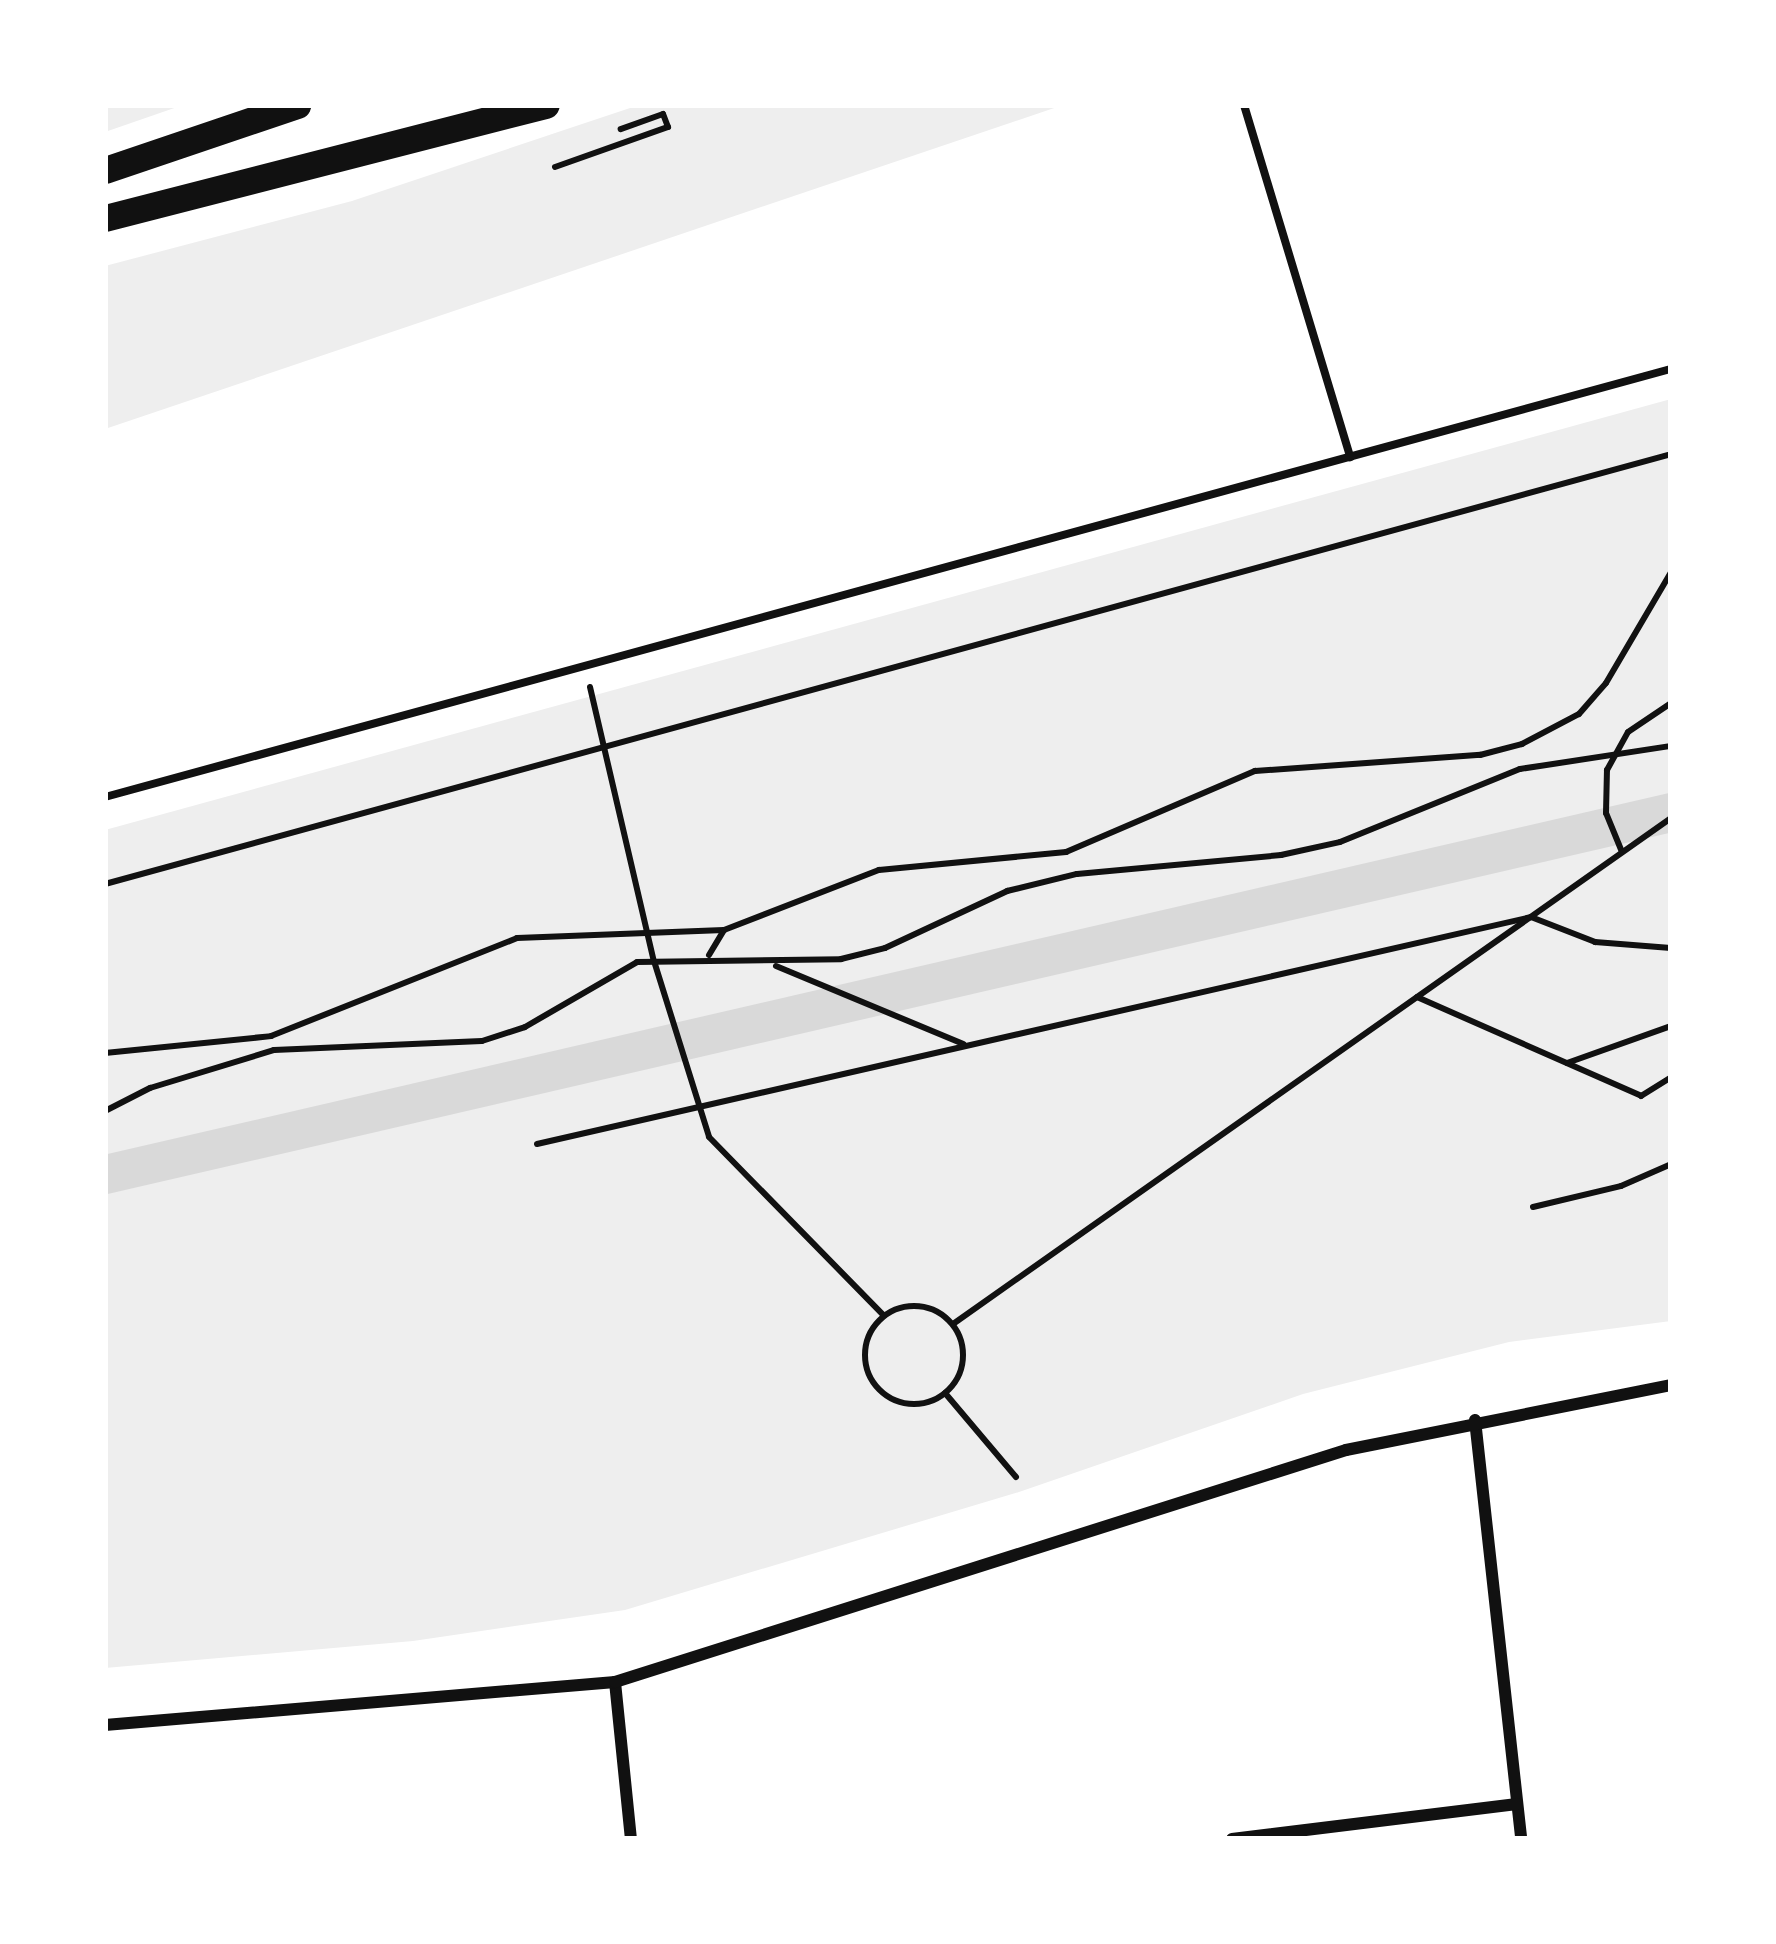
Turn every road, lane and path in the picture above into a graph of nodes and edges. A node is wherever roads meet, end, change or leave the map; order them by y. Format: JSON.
{"nodes":[{"id":1,"x":297,"y":105,"type":"edge"},
{"id":2,"x":546,"y":105,"type":"edge"},
{"id":3,"x":1244,"y":105,"type":"edge"},
{"id":4,"x":621,"y":129,"type":"dead end"},
{"id":5,"x":555,"y":167,"type":"dead end"},
{"id":6,"x":105,"y":170,"type":"edge"},
{"id":7,"x":105,"y":218,"type":"edge"},
{"id":8,"x":1671,"y":369,"type":"edge"},
{"id":9,"x":1671,"y":454,"type":"edge"},
{"id":10,"x":1350,"y":457,"type":"junction"},
{"id":11,"x":1671,"y":572,"type":"edge"},
{"id":12,"x":585,"y":666,"type":"junction"},
{"id":13,"x":1671,"y":704,"type":"edge"},
{"id":14,"x":1671,"y":746,"type":"edge"},
{"id":15,"x":606,"y":747,"type":"junction"},
{"id":16,"x":1614,"y":752,"type":"junction"},
{"id":17,"x":105,"y":797,"type":"edge"},
{"id":18,"x":1671,"y":818,"type":"edge"},
{"id":19,"x":1622,"y":853,"type":"junction"},
{"id":20,"x":105,"y":884,"type":"edge"},
{"id":21,"x":1531,"y":917,"type":"junction"},
{"id":22,"x":724,"y":930,"type":"junction"},
{"id":23,"x":648,"y":932,"type":"junction"},
{"id":24,"x":1671,"y":948,"type":"edge"},
{"id":25,"x":709,"y":955,"type":"junction"},
{"id":26,"x":654,"y":961,"type":"junction"},
{"id":27,"x":774,"y":965,"type":"junction"},
{"id":28,"x":1417,"y":997,"type":"junction"},
{"id":29,"x":1671,"y":1026,"type":"edge"},
{"id":30,"x":271,"y":1036,"type":"junction"},
{"id":31,"x":966,"y":1046,"type":"junction"},
{"id":32,"x":274,"y":1050,"type":"junction"},
{"id":33,"x":105,"y":1053,"type":"edge"},
{"id":34,"x":1565,"y":1063,"type":"junction"},
{"id":35,"x":1671,"y":1077,"type":"edge"},
{"id":36,"x":698,"y":1107,"type":"junction"},
{"id":37,"x":105,"y":1111,"type":"edge"},
{"id":38,"x":537,"y":1144,"type":"dead end"},
{"id":39,"x":1671,"y":1164,"type":"edge"},
{"id":40,"x":1533,"y":1207,"type":"dead end"},
{"id":41,"x":884,"y":1316,"type":"junction"},
{"id":42,"x":953,"y":1324,"type":"junction"},
{"id":43,"x":1671,"y":1385,"type":"edge"},
{"id":44,"x":945,"y":1393,"type":"junction"},
{"id":45,"x":1475,"y":1420,"type":"junction"},
{"id":46,"x":1016,"y":1477,"type":"dead end"},
{"id":47,"x":615,"y":1682,"type":"junction"},
{"id":48,"x":105,"y":1725,"type":"edge"},
{"id":49,"x":1517,"y":1804,"type":"junction"},
{"id":50,"x":631,"y":1839,"type":"edge"},
{"id":51,"x":1232,"y":1839,"type":"edge"},
{"id":52,"x":1521,"y":1839,"type":"edge"}],
"edges":[{"from":1,"to":6,"type":"highway"},
{"from":2,"to":7,"type":"highway"},
{"from":3,"to":10,"type":"lane"},
{"from":4,"to":5,"type":"path"},
{"from":8,"to":10,"type":"lane"},
{"from":9,"to":15,"type":"path"},
{"from":10,"to":12,"type":"lane"},
{"from":11,"to":22,"type":"path"},
{"from":12,"to":15,"type":"path"},
{"from":12,"to":17,"type":"lane"},
{"from":13,"to":16,"type":"path"},
{"from":14,"to":16,"type":"path"},
{"from":15,"to":20,"type":"path"},
{"from":15,"to":23,"type":"path"},
{"from":16,"to":19,"type":"path"},
{"from":16,"to":27,"type":"path"},
{"from":18,"to":19,"type":"path"},
{"from":19,"to":21,"type":"path"},
{"from":21,"to":24,"type":"path"},
{"from":21,"to":28,"type":"path"},
{"from":21,"to":31,"type":"path"},
{"from":22,"to":23,"type":"path"},
{"from":22,"to":25,"type":"path"},
{"from":23,"to":26,"type":"path"},
{"from":23,"to":30,"type":"path"},
{"from":25,"to":26,"type":"path"},
{"from":25,"to":27,"type":"path"},
{"from":26,"to":32,"type":"path"},
{"from":26,"to":36,"type":"path"},
{"from":27,"to":31,"type":"path"},
{"from":28,"to":34,"type":"path"},
{"from":28,"to":42,"type":"path"},
{"from":29,"to":34,"type":"path"},
{"from":30,"to":32,"type":"path"},
{"from":30,"to":33,"type":"path"},
{"from":31,"to":36,"type":"path"},
{"from":32,"to":37,"type":"path"},
{"from":34,"to":35,"type":"path"},
{"from":36,"to":38,"type":"path"},
{"from":36,"to":41,"type":"path"},
{"from":39,"to":40,"type":"path"},
{"from":41,"to":42,"type":"path"},
{"from":41,"to":44,"type":"path"},
{"from":42,"to":44,"type":"path"},
{"from":43,"to":45,"type":"street"},
{"from":44,"to":46,"type":"path"},
{"from":45,"to":47,"type":"street"},
{"from":45,"to":49,"type":"street"},
{"from":47,"to":48,"type":"street"},
{"from":47,"to":50,"type":"street"},
{"from":49,"to":51,"type":"street"},
{"from":49,"to":52,"type":"street"}]}
